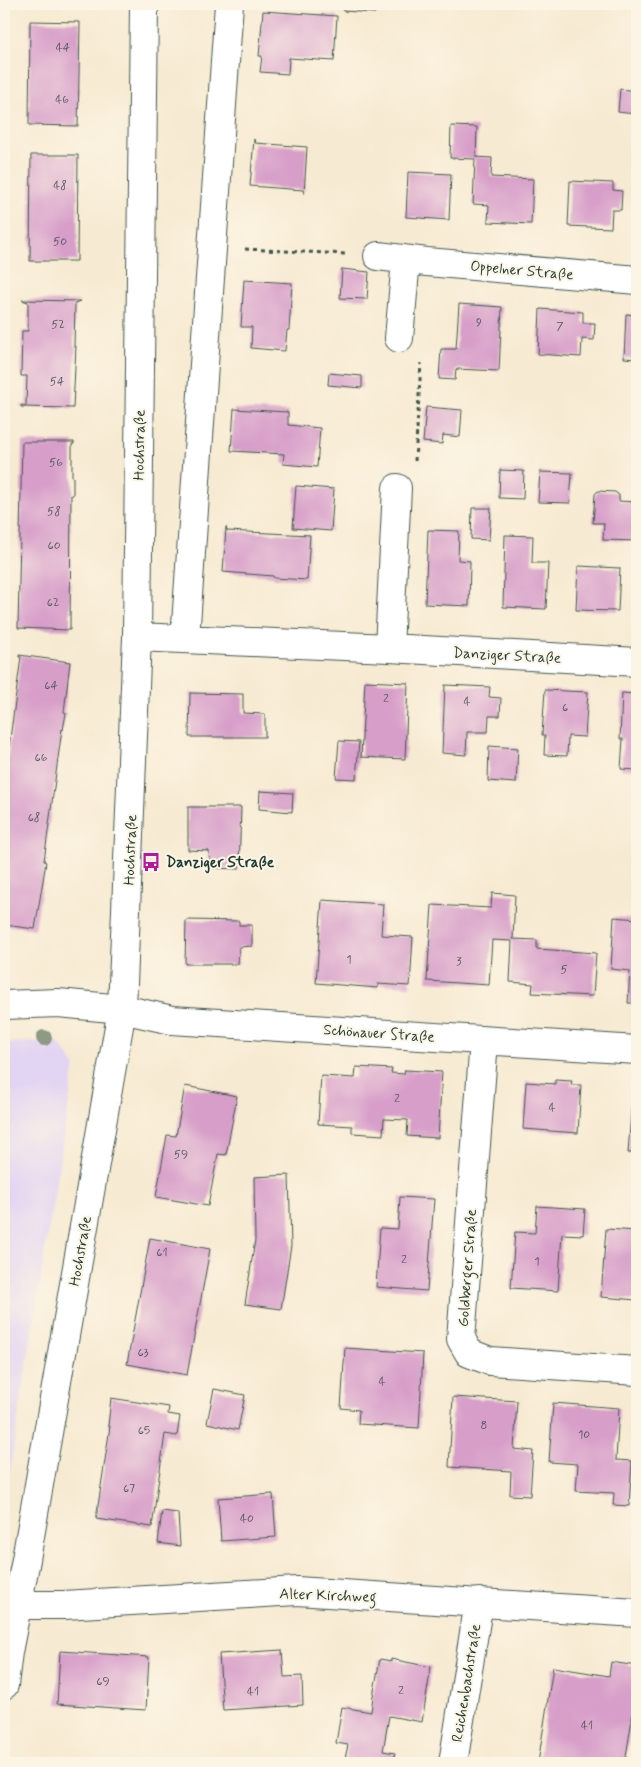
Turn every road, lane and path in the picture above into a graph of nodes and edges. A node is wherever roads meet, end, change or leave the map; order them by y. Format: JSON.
{"nodes":[{"id":1,"x":144,"y":4,"type":"edge"},
{"id":2,"x":229,"y":4,"type":"edge"},
{"id":3,"x":212,"y":247,"type":"junction"},
{"id":4,"x":378,"y":256,"type":"joint"},
{"id":5,"x":406,"y":260,"type":"junction"},
{"id":6,"x":637,"y":280,"type":"edge"},
{"id":7,"x":399,"y":338,"type":"dead end"},
{"id":8,"x":421,"y":362,"type":"dead end"},
{"id":9,"x":406,"y":479,"type":"joint"},
{"id":10,"x":138,"y":637,"type":"junction"},
{"id":11,"x":185,"y":639,"type":"junction"},
{"id":12,"x":389,"y":648,"type":"junction"},
{"id":13,"x":637,"y":662,"type":"edge"},
{"id":14,"x":4,"y":1005,"type":"edge"},
{"id":15,"x":122,"y":1009,"type":"junction"},
{"id":16,"x":484,"y":1041,"type":"junction"},
{"id":17,"x":637,"y":1050,"type":"edge"},
{"id":18,"x":637,"y":1371,"type":"edge"},
{"id":19,"x":479,"y":1602,"type":"junction"},
{"id":20,"x":18,"y":1605,"type":"junction"},
{"id":21,"x":637,"y":1613,"type":"edge"},
{"id":22,"x":4,"y":1685,"type":"edge"},
{"id":23,"x":453,"y":1763,"type":"edge"}],
"edges":[{"from":1,"to":10,"type":"street","name":"Hochstraße"},
{"from":2,"to":3,"type":"street"},
{"from":3,"to":4,"type":"path"},
{"from":3,"to":11,"type":"street"},
{"from":4,"to":5,"type":"street","name":"Oppelner Straße"},
{"from":5,"to":6,"type":"street","name":"Oppelner Straße"},
{"from":5,"to":7,"type":"street"},
{"from":8,"to":9,"type":"path"},
{"from":9,"to":12,"type":"street"},
{"from":10,"to":11,"type":"street","name":"Danziger Straße"},
{"from":10,"to":15,"type":"street","name":"Hochstraße"},
{"from":11,"to":12,"type":"street","name":"Danziger Straße"},
{"from":12,"to":13,"type":"street","name":"Danziger Straße"},
{"from":14,"to":15,"type":"street","name":"Schönauer Straße"},
{"from":15,"to":16,"type":"street","name":"Schönauer Straße"},
{"from":15,"to":20,"type":"street","name":"Hochstraße"},
{"from":16,"to":17,"type":"street","name":"Schönauer Straße"},
{"from":16,"to":18,"type":"street","name":"Goldberger Straße"},
{"from":19,"to":20,"type":"street","name":"Alter Kirchweg"},
{"from":19,"to":21,"type":"street","name":"Alter Kirchweg"},
{"from":19,"to":23,"type":"street","name":"Reichenbachstraße"},
{"from":20,"to":22,"type":"street","name":"Hochstraße"}]}
